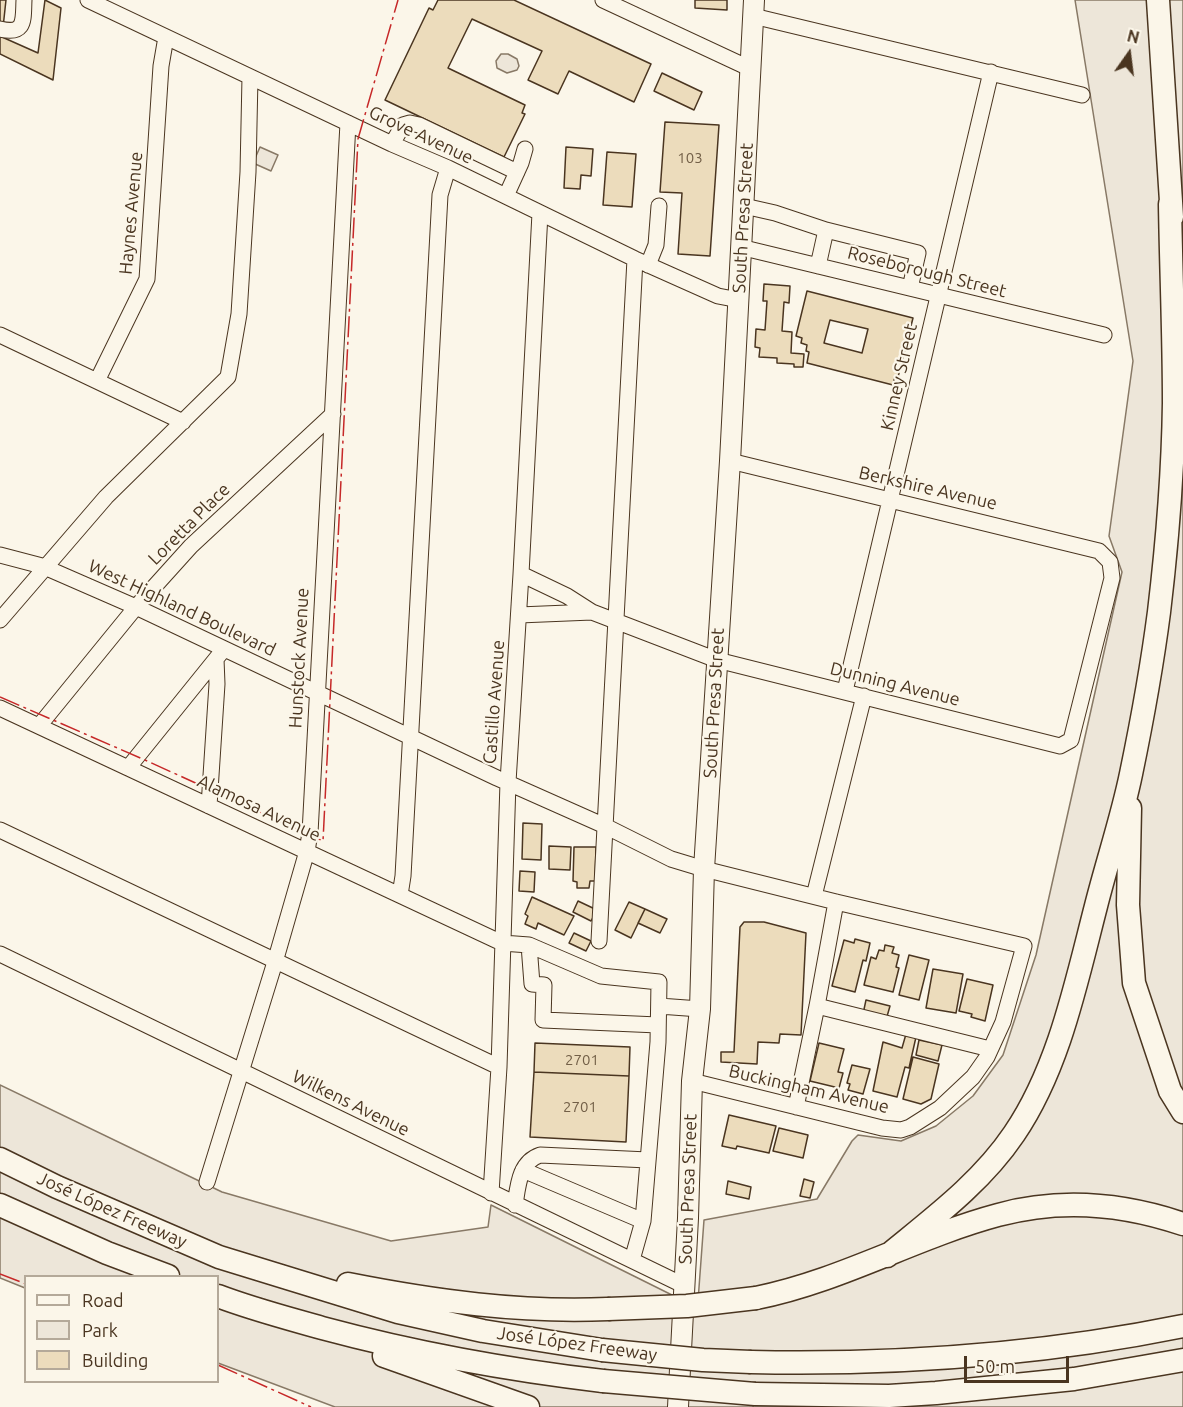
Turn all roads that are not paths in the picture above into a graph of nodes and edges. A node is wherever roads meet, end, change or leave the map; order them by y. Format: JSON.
{"nodes":[{"id":1,"x":24,"y":0,"type":"edge"},
{"id":2,"x":88,"y":0,"type":"edge"},
{"id":3,"x":603,"y":0,"type":"edge"},
{"id":4,"x":1158,"y":0,"type":"edge"},
{"id":5,"x":754,"y":8,"type":"edge"},
{"id":6,"x":0,"y":29,"type":"edge"},
{"id":7,"x":166,"y":37,"type":"junction"},
{"id":8,"x":752,"y":69,"type":"junction"},
{"id":9,"x":991,"y":72,"type":"junction"},
{"id":10,"x":250,"y":77,"type":"junction"},
{"id":11,"x":1082,"y":95,"type":"dead end"},
{"id":12,"x":348,"y":123,"type":"junction"},
{"id":13,"x":392,"y":144,"type":"junction"},
{"id":14,"x":525,"y":149,"type":"dead end"},
{"id":15,"x":448,"y":168,"type":"junction"},
{"id":16,"x":517,"y":172,"type":"junction"},
{"id":17,"x":506,"y":196,"type":"junction"},
{"id":18,"x":1170,"y":204,"type":"junction"},
{"id":19,"x":659,"y":206,"type":"dead end"},
{"id":20,"x":744,"y":206,"type":"junction"},
{"id":21,"x":540,"y":213,"type":"junction"},
{"id":22,"x":826,"y":230,"type":"junction"},
{"id":23,"x":740,"y":247,"type":"junction"},
{"id":24,"x":642,"y":262,"type":"junction"},
{"id":25,"x":818,"y":266,"type":"junction"},
{"id":26,"x":910,"y":288,"type":"junction"},
{"id":27,"x":1183,"y":291,"type":"edge"},
{"id":28,"x":938,"y":295,"type":"junction"},
{"id":29,"x":739,"y":300,"type":"junction"},
{"id":30,"x":0,"y":335,"type":"edge"},
{"id":31,"x":1104,"y":335,"type":"dead end"},
{"id":32,"x":97,"y":381,"type":"junction"},
{"id":33,"x":333,"y":414,"type":"junction"},
{"id":34,"x":183,"y":422,"type":"junction"},
{"id":35,"x":730,"y":461,"type":"junction"},
{"id":36,"x":890,"y":499,"type":"junction"},
{"id":37,"x":0,"y":555,"type":"edge"},
{"id":38,"x":46,"y":568,"type":"junction"},
{"id":39,"x":521,"y":574,"type":"junction"},
{"id":40,"x":136,"y":607,"type":"junction"},
{"id":41,"x":592,"y":612,"type":"junction"},
{"id":42,"x":519,"y":615,"type":"junction"},
{"id":43,"x":0,"y":620,"type":"edge"},
{"id":44,"x":616,"y":621,"type":"junction"},
{"id":45,"x":220,"y":654,"type":"junction"},
{"id":46,"x":717,"y":660,"type":"junction"},
{"id":47,"x":845,"y":691,"type":"junction"},
{"id":48,"x":316,"y":692,"type":"junction"},
{"id":49,"x":864,"y":696,"type":"junction"},
{"id":50,"x":0,"y":708,"type":"edge"},
{"id":51,"x":39,"y":726,"type":"junction"},
{"id":52,"x":410,"y":737,"type":"junction"},
{"id":53,"x":1063,"y":745,"type":"joint"},
{"id":54,"x":128,"y":768,"type":"junction"},
{"id":55,"x":1131,"y":777,"type":"junction"},
{"id":56,"x":508,"y":782,"type":"junction"},
{"id":57,"x":209,"y":806,"type":"junction"},
{"id":58,"x":605,"y":826,"type":"junction"},
{"id":59,"x":0,"y":830,"type":"edge"},
{"id":60,"x":307,"y":851,"type":"junction"},
{"id":61,"x":704,"y":869,"type":"junction"},
{"id":62,"x":400,"y":895,"type":"junction"},
{"id":63,"x":814,"y":897,"type":"junction"},
{"id":64,"x":836,"y":902,"type":"junction"},
{"id":65,"x":599,"y":941,"type":"dead end"},
{"id":66,"x":502,"y":944,"type":"junction"},
{"id":67,"x":529,"y":945,"type":"junction"},
{"id":68,"x":1024,"y":946,"type":"joint"},
{"id":69,"x":0,"y":954,"type":"edge"},
{"id":70,"x":275,"y":962,"type":"junction"},
{"id":71,"x":817,"y":1005,"type":"junction"},
{"id":72,"x":659,"y":1006,"type":"junction"},
{"id":73,"x":700,"y":1009,"type":"junction"},
{"id":74,"x":658,"y":1025,"type":"junction"},
{"id":75,"x":990,"y":1049,"type":"junction"},
{"id":76,"x":499,"y":1067,"type":"junction"},
{"id":77,"x":241,"y":1072,"type":"junction"},
{"id":78,"x":692,"y":1081,"type":"junction"},
{"id":79,"x":796,"y":1107,"type":"junction"},
{"id":80,"x":1183,"y":1112,"type":"edge"},
{"id":81,"x":0,"y":1159,"type":"edge"},
{"id":82,"x":648,"y":1160,"type":"junction"},
{"id":83,"x":522,"y":1170,"type":"junction"},
{"id":84,"x":207,"y":1182,"type":"dead end"},
{"id":85,"x":491,"y":1193,"type":"junction"},
{"id":86,"x":515,"y":1205,"type":"junction"},
{"id":87,"x":0,"y":1206,"type":"edge"},
{"id":88,"x":643,"y":1221,"type":"junction"},
{"id":89,"x":1183,"y":1224,"type":"edge"},
{"id":90,"x":887,"y":1256,"type":"junction"},
{"id":91,"x":219,"y":1257,"type":"junction"},
{"id":92,"x":632,"y":1260,"type":"junction"},
{"id":93,"x":165,"y":1275,"type":"edge"},
{"id":94,"x":684,"y":1286,"type":"junction"},
{"id":95,"x":219,"y":1296,"type":"edge"},
{"id":96,"x":249,"y":1308,"type":"junction"},
{"id":97,"x":1183,"y":1326,"type":"edge"},
{"id":98,"x":1183,"y":1360,"type":"edge"},
{"id":99,"x":528,"y":1407,"type":"edge"},
{"id":100,"x":678,"y":1407,"type":"edge"}],
"edges":[{"from":1,"to":6,"type":"street"},
{"from":2,"to":7,"type":"street","name":"Grove Avenue"},
{"from":3,"to":8,"type":"street"},
{"from":4,"to":18,"type":"highway"},
{"from":5,"to":8,"type":"main road","name":"South Presa Street"},
{"from":5,"to":9,"type":"street"},
{"from":7,"to":10,"type":"street","name":"Grove Avenue"},
{"from":7,"to":32,"type":"street","name":"Haynes Avenue"},
{"from":8,"to":20,"type":"main road","name":"South Presa Street"},
{"from":9,"to":11,"type":"street"},
{"from":9,"to":28,"type":"street","name":"Kinney Street"},
{"from":10,"to":12,"type":"street","name":"Grove Avenue"},
{"from":10,"to":34,"type":"street"},
{"from":12,"to":13,"type":"street","name":"Grove Avenue"},
{"from":12,"to":33,"type":"street","name":"Hunstock Avenue"},
{"from":13,"to":15,"type":"street","name":"Grove Avenue"},
{"from":13,"to":16,"type":"street"},
{"from":14,"to":16,"type":"street"},
{"from":15,"to":17,"type":"street","name":"Grove Avenue"},
{"from":15,"to":52,"type":"street"},
{"from":16,"to":17,"type":"street"},
{"from":17,"to":21,"type":"street","name":"Grove Avenue"},
{"from":18,"to":27,"type":"highway"},
{"from":18,"to":55,"type":"highway"},
{"from":19,"to":24,"type":"street"},
{"from":20,"to":22,"type":"street"},
{"from":20,"to":23,"type":"main road","name":"South Presa Street"},
{"from":21,"to":24,"type":"street","name":"Grove Avenue"},
{"from":21,"to":39,"type":"street","name":"Castillo Avenue"},
{"from":22,"to":25,"type":"street"},
{"from":22,"to":26,"type":"street"},
{"from":23,"to":25,"type":"street","name":"Roseborough Street"},
{"from":23,"to":29,"type":"main road","name":"South Presa Street"},
{"from":24,"to":29,"type":"street","name":"Grove Avenue"},
{"from":24,"to":44,"type":"street"},
{"from":25,"to":26,"type":"street","name":"Roseborough Street"},
{"from":26,"to":28,"type":"street","name":"Roseborough Street"},
{"from":28,"to":31,"type":"street","name":"Roseborough Street"},
{"from":28,"to":36,"type":"street","name":"Kinney Street"},
{"from":29,"to":35,"type":"main road","name":"South Presa Street"},
{"from":30,"to":32,"type":"street"},
{"from":32,"to":34,"type":"street"},
{"from":33,"to":40,"type":"street","name":"Loretta Place"},
{"from":33,"to":48,"type":"street","name":"Hunstock Avenue"},
{"from":34,"to":38,"type":"street"},
{"from":35,"to":36,"type":"street","name":"Berkshire Avenue"},
{"from":35,"to":46,"type":"main road","name":"South Presa Street"},
{"from":36,"to":47,"type":"street","name":"Kinney Street"},
{"from":36,"to":53,"type":"street","name":"Berkshire Avenue"},
{"from":37,"to":38,"type":"street","name":"West Highland Boulevard"},
{"from":38,"to":40,"type":"street","name":"West Highland Boulevard"},
{"from":38,"to":43,"type":"street"},
{"from":39,"to":41,"type":"street"},
{"from":39,"to":42,"type":"street","name":"Castillo Avenue"},
{"from":40,"to":45,"type":"street","name":"West Highland Boulevard"},
{"from":40,"to":51,"type":"street","name":"Loretta Place"},
{"from":41,"to":42,"type":"street"},
{"from":41,"to":44,"type":"street","name":"Dunning Avenue"},
{"from":42,"to":56,"type":"street","name":"Castillo Avenue"},
{"from":44,"to":46,"type":"street","name":"Dunning Avenue"},
{"from":44,"to":58,"type":"street"},
{"from":45,"to":48,"type":"street","name":"West Highland Boulevard"},
{"from":45,"to":54,"type":"street"},
{"from":45,"to":57,"type":"street"},
{"from":46,"to":47,"type":"street","name":"Dunning Avenue"},
{"from":46,"to":61,"type":"main road","name":"South Presa Street"},
{"from":47,"to":49,"type":"street","name":"Dunning Avenue"},
{"from":48,"to":52,"type":"street","name":"West Highland Boulevard"},
{"from":48,"to":60,"type":"street","name":"Hunstock Avenue"},
{"from":49,"to":53,"type":"street","name":"Dunning Avenue"},
{"from":49,"to":63,"type":"street"},
{"from":50,"to":51,"type":"street","name":"Alamosa Avenue"},
{"from":51,"to":54,"type":"street","name":"Alamosa Avenue"},
{"from":52,"to":56,"type":"street","name":"West Highland Boulevard"},
{"from":52,"to":62,"type":"street"},
{"from":54,"to":57,"type":"street","name":"Alamosa Avenue"},
{"from":55,"to":80,"type":"highway"},
{"from":55,"to":90,"type":"highway"},
{"from":56,"to":58,"type":"street","name":"West Highland Boulevard"},
{"from":56,"to":66,"type":"street","name":"Castillo Avenue"},
{"from":57,"to":60,"type":"street","name":"Alamosa Avenue"},
{"from":58,"to":61,"type":"street","name":"West Highland Boulevard"},
{"from":58,"to":65,"type":"street"},
{"from":59,"to":70,"type":"street"},
{"from":60,"to":62,"type":"street","name":"Alamosa Avenue"},
{"from":60,"to":70,"type":"street","name":"Hunstock Avenue"},
{"from":61,"to":63,"type":"street","name":"West Highland Boulevard"},
{"from":61,"to":73,"type":"main road","name":"South Presa Street"},
{"from":62,"to":66,"type":"street","name":"Alamosa Avenue"},
{"from":63,"to":64,"type":"street","name":"West Highland Boulevard"},
{"from":64,"to":68,"type":"street","name":"West Highland Boulevard"},
{"from":64,"to":71,"type":"street"},
{"from":66,"to":67,"type":"street"},
{"from":66,"to":76,"type":"street","name":"Castillo Avenue"},
{"from":67,"to":72,"type":"street"},
{"from":67,"to":74,"type":"street"},
{"from":68,"to":75,"type":"street","name":"Buckingham Avenue"},
{"from":69,"to":77,"type":"street","name":"Wilkens Avenue"},
{"from":70,"to":76,"type":"street"},
{"from":70,"to":77,"type":"street","name":"Hunstock Avenue"},
{"from":71,"to":75,"type":"street"},
{"from":71,"to":79,"type":"street"},
{"from":72,"to":73,"type":"street"},
{"from":72,"to":74,"type":"street"},
{"from":73,"to":78,"type":"main road","name":"South Presa Street"},
{"from":74,"to":82,"type":"street"},
{"from":75,"to":79,"type":"street","name":"Buckingham Avenue"},
{"from":76,"to":85,"type":"street","name":"Castillo Avenue"},
{"from":77,"to":84,"type":"street","name":"Hunstock Avenue"},
{"from":77,"to":85,"type":"street","name":"Wilkens Avenue"},
{"from":78,"to":79,"type":"street","name":"Buckingham Avenue"},
{"from":78,"to":94,"type":"main road","name":"South Presa Street"},
{"from":81,"to":91,"type":"highway","name":"José López Freeway"},
{"from":82,"to":83,"type":"street"},
{"from":82,"to":88,"type":"street"},
{"from":83,"to":86,"type":"street"},
{"from":83,"to":88,"type":"street"},
{"from":85,"to":86,"type":"street","name":"Wilkens Avenue"},
{"from":86,"to":92,"type":"street","name":"Wilkens Avenue"},
{"from":87,"to":93,"type":"highway"},
{"from":88,"to":92,"type":"street"},
{"from":89,"to":90,"type":"highway"},
{"from":90,"to":91,"type":"highway","bridge":true},
{"from":91,"to":97,"type":"highway","name":"José López Freeway","bridge":true},
{"from":92,"to":94,"type":"street","name":"Wilkens Avenue"},
{"from":94,"to":100,"type":"main road","name":"South Presa Street"},
{"from":95,"to":96,"type":"highway","name":"José López Freeway"},
{"from":96,"to":98,"type":"highway","name":"José López Freeway","bridge":true},
{"from":96,"to":99,"type":"highway"}]}
